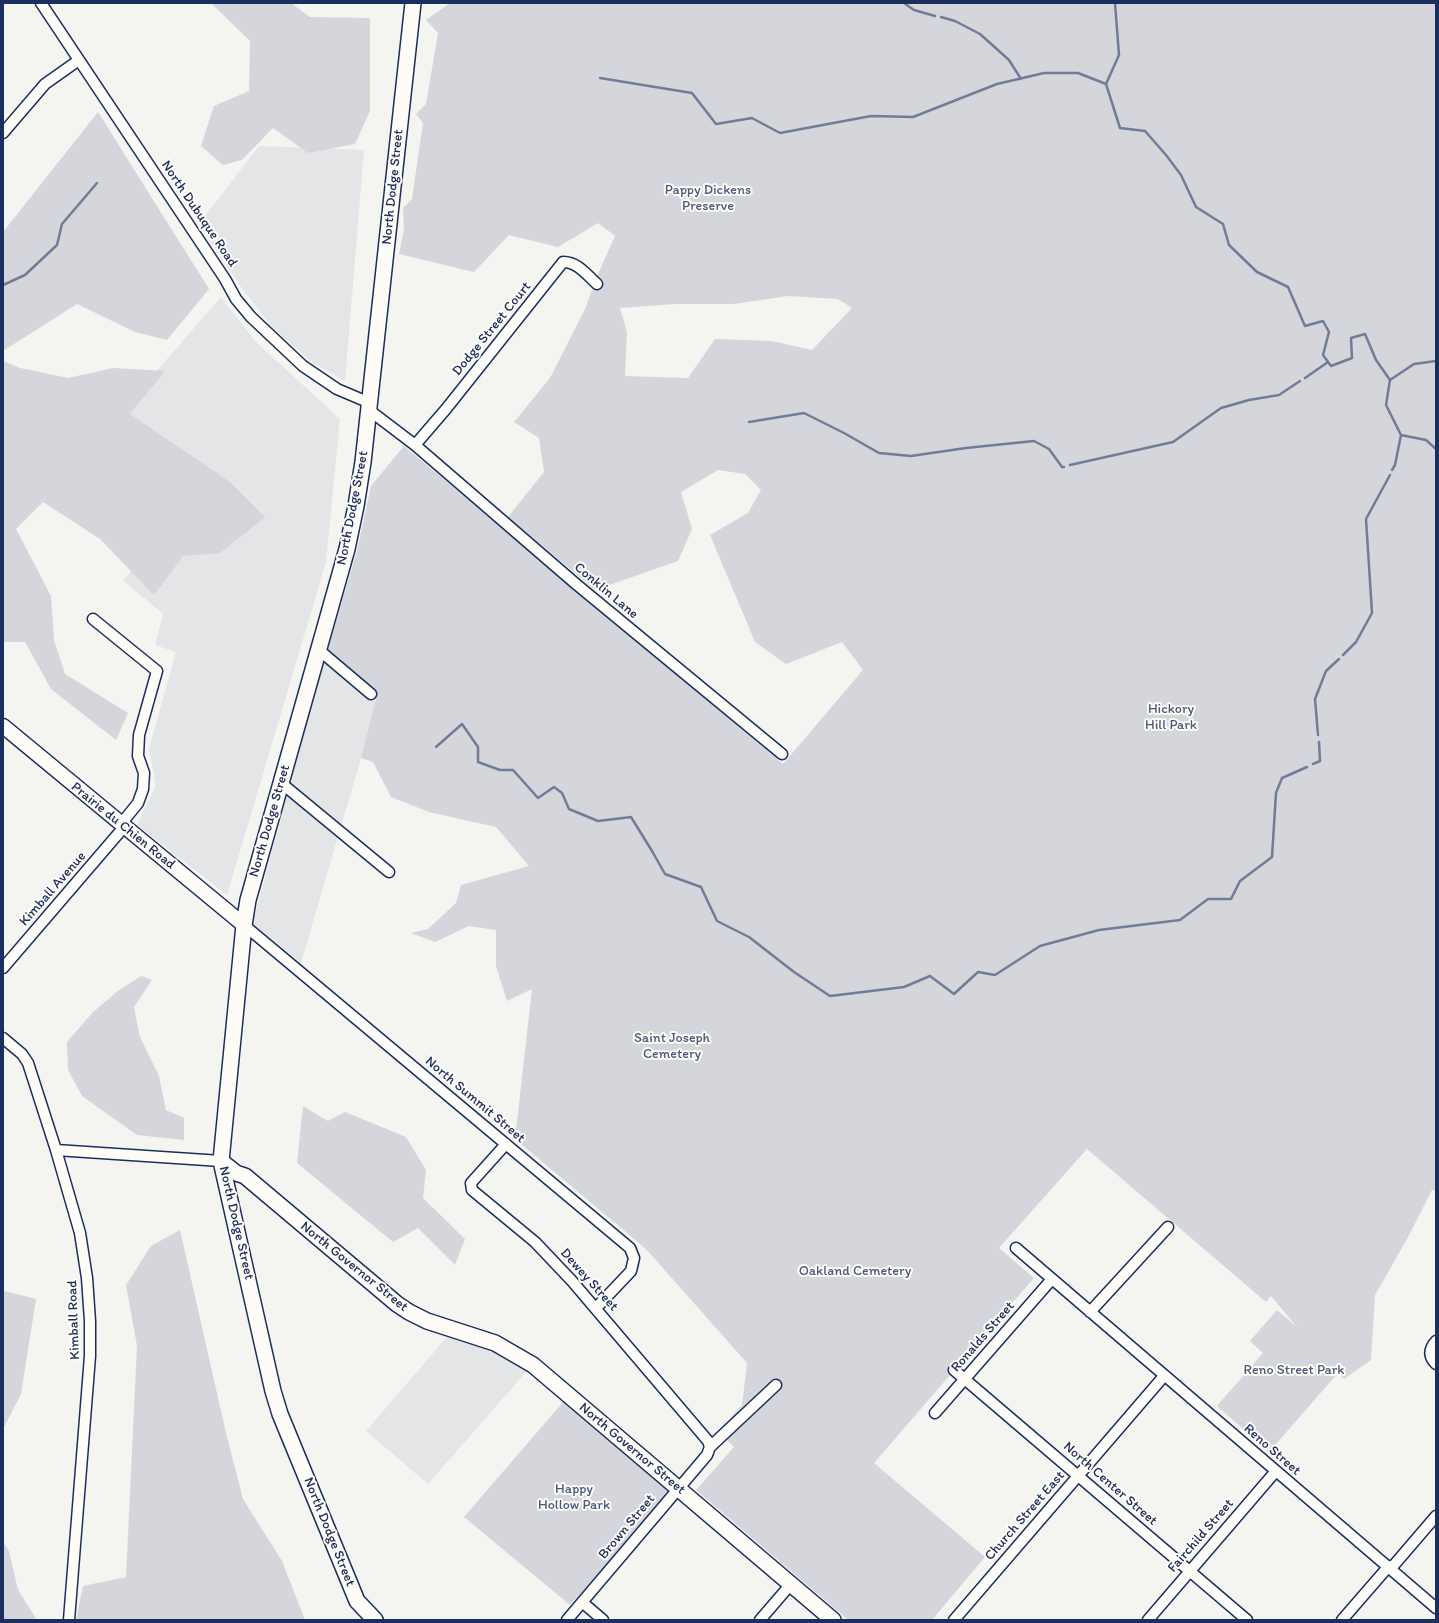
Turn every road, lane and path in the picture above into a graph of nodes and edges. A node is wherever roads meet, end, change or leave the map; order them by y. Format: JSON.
{"nodes":[{"id":1,"x":41,"y":3,"type":"edge"},
{"id":2,"x":413,"y":3,"type":"edge"},
{"id":3,"x":79,"y":60,"type":"junction"},
{"id":4,"x":4,"y":130,"type":"edge"},
{"id":5,"x":596,"y":284,"type":"dead end"},
{"id":6,"x":369,"y":407,"type":"junction"},
{"id":7,"x":415,"y":445,"type":"junction"},
{"id":8,"x":93,"y":620,"type":"dead end"},
{"id":9,"x":319,"y":650,"type":"junction"},
{"id":10,"x":371,"y":694,"type":"dead end"},
{"id":11,"x":3,"y":726,"type":"edge"},
{"id":12,"x":782,"y":754,"type":"dead end"},
{"id":13,"x":280,"y":782,"type":"junction"},
{"id":14,"x":122,"y":826,"type":"junction"},
{"id":15,"x":389,"y":872,"type":"dead end"},
{"id":16,"x":244,"y":924,"type":"junction"},
{"id":17,"x":3,"y":968,"type":"edge"},
{"id":18,"x":3,"y":1038,"type":"edge"},
{"id":19,"x":224,"y":1142,"type":"junction"},
{"id":20,"x":506,"y":1144,"type":"junction"},
{"id":21,"x":56,"y":1150,"type":"junction"},
{"id":22,"x":221,"y":1161,"type":"junction"},
{"id":23,"x":245,"y":1176,"type":"junction"},
{"id":24,"x":229,"y":1194,"type":"junction"},
{"id":25,"x":1168,"y":1227,"type":"dead end"},
{"id":26,"x":1016,"y":1248,"type":"dead end"},
{"id":27,"x":1052,"y":1279,"type":"junction"},
{"id":28,"x":596,"y":1308,"type":"junction"},
{"id":29,"x":1090,"y":1312,"type":"junction"},
{"id":30,"x":1436,"y":1341,"type":"edge"},
{"id":31,"x":1434,"y":1361,"type":"edge"},
{"id":32,"x":954,"y":1370,"type":"dead end"},
{"id":33,"x":1164,"y":1376,"type":"junction"},
{"id":34,"x":965,"y":1378,"type":"junction"},
{"id":35,"x":776,"y":1385,"type":"dead end"},
{"id":36,"x":935,"y":1413,"type":"dead end"},
{"id":37,"x":710,"y":1446,"type":"junction"},
{"id":38,"x":1276,"y":1471,"type":"junction"},
{"id":39,"x":1078,"y":1475,"type":"junction"},
{"id":40,"x":678,"y":1489,"type":"junction"},
{"id":41,"x":1436,"y":1516,"type":"edge"},
{"id":42,"x":1388,"y":1567,"type":"junction"},
{"id":43,"x":1190,"y":1571,"type":"junction"},
{"id":44,"x":791,"y":1584,"type":"junction"},
{"id":45,"x":582,"y":1602,"type":"junction"},
{"id":46,"x":1436,"y":1608,"type":"edge"},
{"id":47,"x":69,"y":1620,"type":"edge"},
{"id":48,"x":375,"y":1620,"type":"edge"},
{"id":49,"x":567,"y":1620,"type":"edge"},
{"id":50,"x":604,"y":1620,"type":"edge"},
{"id":51,"x":760,"y":1620,"type":"edge"},
{"id":52,"x":833,"y":1620,"type":"edge"},
{"id":53,"x":954,"y":1620,"type":"edge"},
{"id":54,"x":1148,"y":1620,"type":"edge"},
{"id":55,"x":1247,"y":1620,"type":"edge"},
{"id":56,"x":1342,"y":1620,"type":"edge"}],
"edges":[{"from":1,"to":3,"type":"street","name":"North Dubuque Road"},
{"from":2,"to":6,"type":"main road","name":"North Dodge Street"},
{"from":3,"to":4,"type":"street"},
{"from":3,"to":6,"type":"street","name":"North Dubuque Road"},
{"from":5,"to":7,"type":"street","name":"Dodge Street Court"},
{"from":6,"to":7,"type":"street","name":"North Dubuque Road"},
{"from":6,"to":9,"type":"main road","name":"North Dodge Street"},
{"from":7,"to":12,"type":"street","name":"Conklin Lane"},
{"from":8,"to":14,"type":"street","name":"Kimball Avenue"},
{"from":9,"to":10,"type":"street"},
{"from":9,"to":13,"type":"main road","name":"North Dodge Street"},
{"from":11,"to":14,"type":"street","name":"Prairie du Chien Road"},
{"from":13,"to":15,"type":"street"},
{"from":13,"to":16,"type":"main road","name":"North Dodge Street"},
{"from":14,"to":16,"type":"street","name":"Prairie du Chien Road"},
{"from":14,"to":17,"type":"street","name":"Kimball Avenue"},
{"from":16,"to":19,"type":"main road","name":"North Dodge Street"},
{"from":16,"to":20,"type":"street","name":"North Summit Street"},
{"from":18,"to":21,"type":"street","name":"Kimball Road"},
{"from":19,"to":22,"type":"main road","name":"North Dodge Street"},
{"from":19,"to":23,"type":"main road"},
{"from":20,"to":28,"type":"street","name":"Dewey Street"},
{"from":20,"to":28,"type":"street","name":"North Summit Street"},
{"from":21,"to":22,"type":"street"},
{"from":21,"to":47,"type":"street","name":"Kimball Road"},
{"from":22,"to":23,"type":"main road","name":"North Governor Street"},
{"from":22,"to":24,"type":"main road","name":"North Dodge Street"},
{"from":23,"to":24,"type":"main road"},
{"from":23,"to":40,"type":"main road","name":"North Governor Street"},
{"from":24,"to":48,"type":"main road","name":"North Dodge Street"},
{"from":25,"to":29,"type":"street"},
{"from":26,"to":27,"type":"street","name":"Reno Street"},
{"from":27,"to":29,"type":"street","name":"Reno Street"},
{"from":27,"to":34,"type":"street","name":"Ronalds Street"},
{"from":28,"to":37,"type":"street","name":"Dewey Street"},
{"from":29,"to":33,"type":"street","name":"Reno Street"},
{"from":30,"to":31,"type":"street"},
{"from":32,"to":34,"type":"street","name":"North Center Street"},
{"from":33,"to":38,"type":"street","name":"Reno Street"},
{"from":33,"to":39,"type":"street","name":"Church Street East"},
{"from":34,"to":36,"type":"street","name":"Ronalds Street"},
{"from":34,"to":39,"type":"street","name":"North Center Street"},
{"from":35,"to":37,"type":"street","name":"Brown Street"},
{"from":37,"to":40,"type":"street","name":"Brown Street"},
{"from":38,"to":42,"type":"street","name":"Reno Street"},
{"from":38,"to":43,"type":"street","name":"Fairchild Street"},
{"from":39,"to":43,"type":"street","name":"North Center Street"},
{"from":39,"to":53,"type":"street","name":"Church Street East"},
{"from":40,"to":44,"type":"main road","name":"North Governor Street"},
{"from":40,"to":45,"type":"street","name":"Brown Street"},
{"from":41,"to":42,"type":"street"},
{"from":42,"to":46,"type":"street","name":"Reno Street"},
{"from":42,"to":56,"type":"street"},
{"from":43,"to":54,"type":"street","name":"Fairchild Street"},
{"from":43,"to":55,"type":"street","name":"North Center Street"},
{"from":44,"to":51,"type":"street"},
{"from":44,"to":52,"type":"main road","name":"North Governor Street"},
{"from":45,"to":49,"type":"street","name":"Brown Street"},
{"from":45,"to":50,"type":"street"}]}
